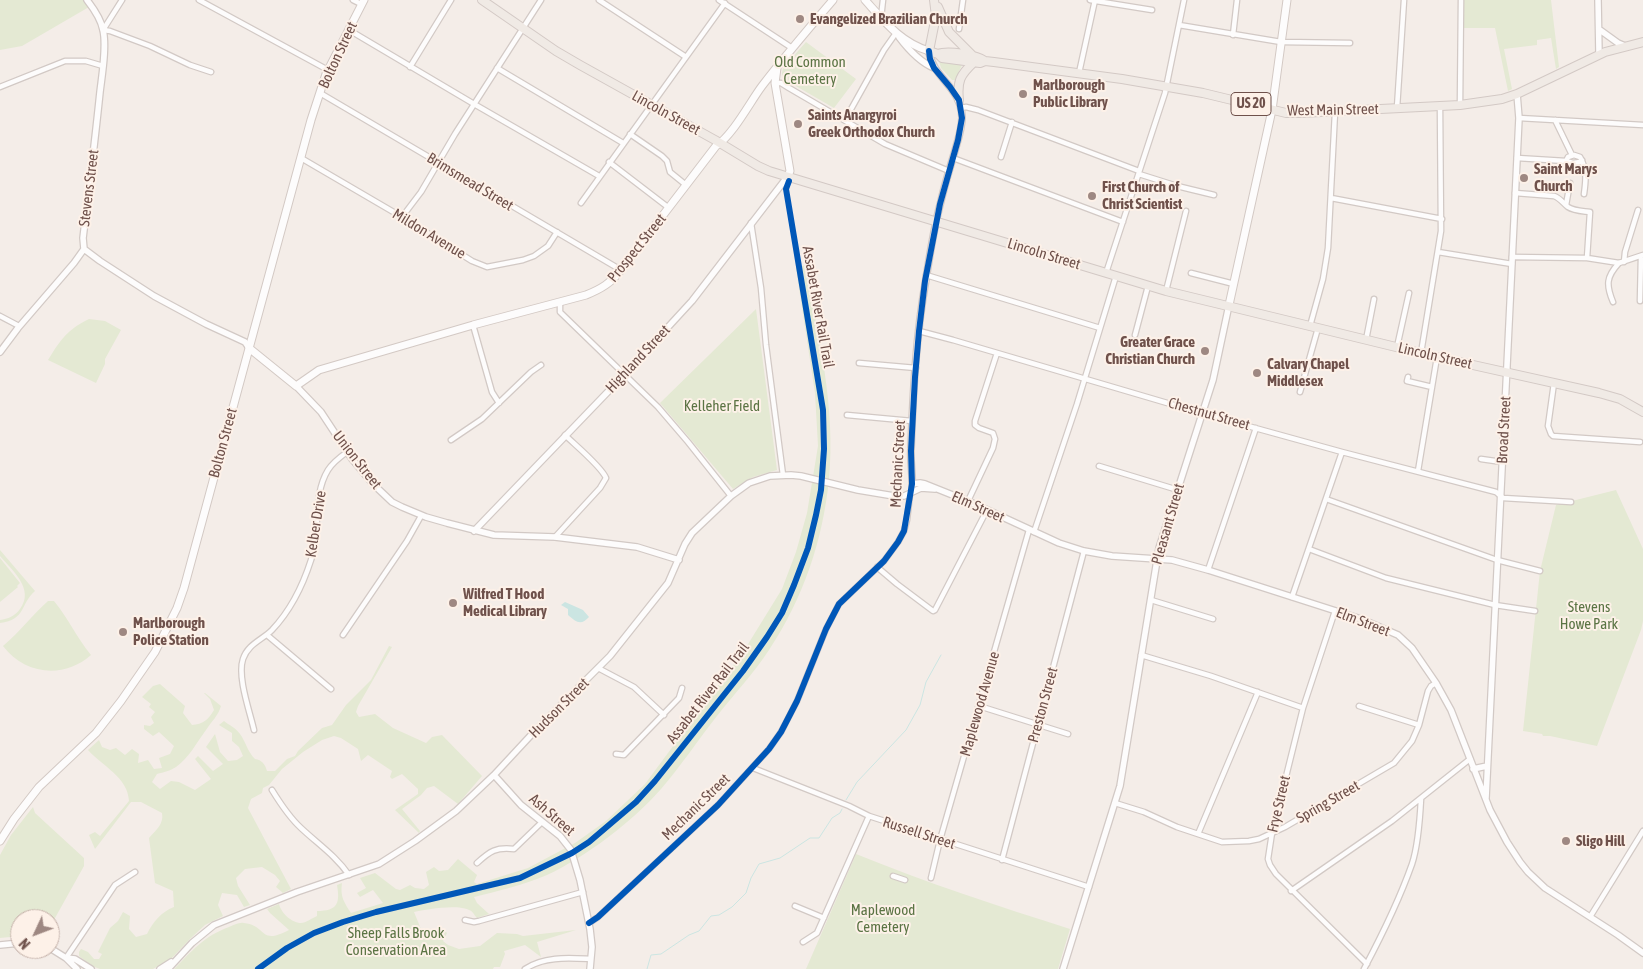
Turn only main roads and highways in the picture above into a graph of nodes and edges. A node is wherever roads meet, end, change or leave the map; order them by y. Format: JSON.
{"nodes":[{"id":1,"x":482,"y":0,"type":"edge"},
{"id":2,"x":833,"y":0,"type":"edge"},
{"id":3,"x":865,"y":0,"type":"edge"},
{"id":4,"x":935,"y":0,"type":"edge"},
{"id":5,"x":1286,"y":0,"type":"edge"},
{"id":6,"x":362,"y":2,"type":"edge"},
{"id":7,"x":1643,"y":42,"type":"edge"},
{"id":8,"x":929,"y":51,"type":"junction"},
{"id":9,"x":974,"y":59,"type":"junction"},
{"id":10,"x":777,"y":68,"type":"junction"},
{"id":11,"x":960,"y":104,"type":"road end"},
{"id":12,"x":1272,"y":110,"type":"junction"},
{"id":13,"x":721,"y":143,"type":"junction"},
{"id":14,"x":788,"y":176,"type":"junction"},
{"id":15,"x":1229,"y":305,"type":"junction"},
{"id":16,"x":249,"y":348,"type":"junction"},
{"id":17,"x":296,"y":386,"type":"joint"},
{"id":18,"x":1643,"y":412,"type":"edge"},
{"id":19,"x":1,"y":838,"type":"edge"}],
"edges":[{"from":1,"to":13,"type":"main road","name":"Lincoln Street"},
{"from":2,"to":10,"type":"main road","name":"Prospect Street"},
{"from":3,"to":8,"type":"main road","name":"West Main Street"},
{"from":4,"to":8,"type":"main road"},
{"from":4,"to":9,"type":"main road"},
{"from":5,"to":12,"type":"main road","name":"Pleasant Street"},
{"from":6,"to":16,"type":"main road","name":"Bolton Street"},
{"from":7,"to":12,"type":"main road","name":"West Main Street","number":"US 20"},
{"from":8,"to":9,"type":"main road","name":"West Main Street","number":"US 20"},
{"from":9,"to":11,"type":"main road"},
{"from":9,"to":12,"type":"main road","name":"West Main Street","number":"US 20"},
{"from":10,"to":13,"type":"main road","name":"Prospect Street"},
{"from":10,"to":14,"type":"main road"},
{"from":12,"to":15,"type":"main road","name":"Pleasant Street"},
{"from":13,"to":14,"type":"main road","name":"Lincoln Street"},
{"from":13,"to":17,"type":"main road","name":"Prospect Street"},
{"from":14,"to":15,"type":"main road","name":"Lincoln Street"},
{"from":15,"to":18,"type":"main road","name":"Lincoln Street"},
{"from":16,"to":17,"type":"main road","name":"Union Street"},
{"from":16,"to":19,"type":"main road","name":"Bolton Street"}]}
